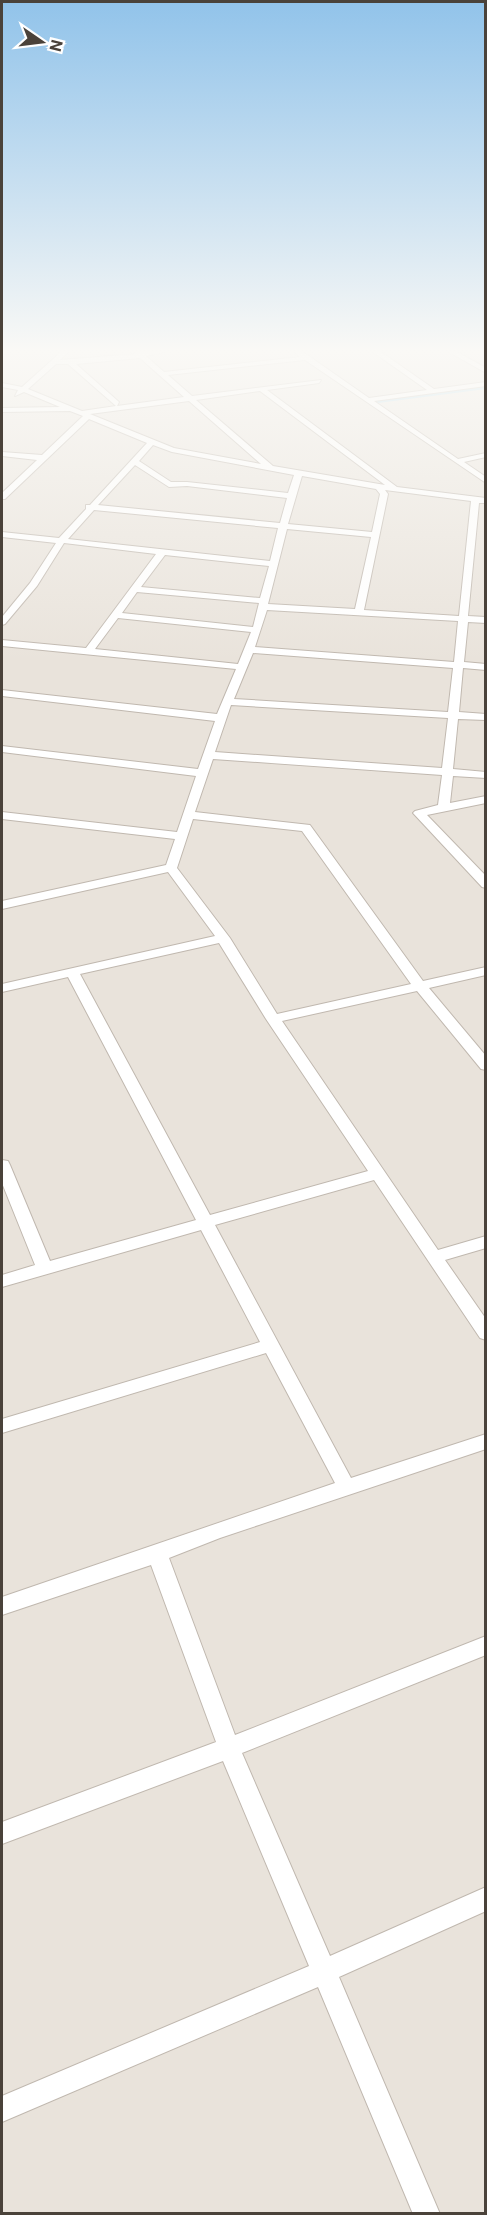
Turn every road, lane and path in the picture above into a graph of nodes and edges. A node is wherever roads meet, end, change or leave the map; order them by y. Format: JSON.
{"nodes":[{"id":1,"x":16,"y":455,"type":"edge"},
{"id":2,"x":46,"y":455,"type":"edge"},
{"id":3,"x":139,"y":455,"type":"edge"},
{"id":4,"x":199,"y":455,"type":"edge"},
{"id":5,"x":256,"y":455,"type":"edge"},
{"id":6,"x":351,"y":455,"type":"edge"},
{"id":7,"x":450,"y":455,"type":"edge"},
{"id":8,"x":484,"y":455,"type":"edge"},
{"id":9,"x":43,"y":458,"type":"junction"},
{"id":10,"x":134,"y":460,"type":"junction"},
{"id":11,"x":458,"y":461,"type":"junction"},
{"id":12,"x":273,"y":470,"type":"junction"},
{"id":13,"x":299,"y":473,"type":"junction"},
{"id":14,"x":486,"y":481,"type":"edge"},
{"id":15,"x":379,"y":487,"type":"junction"},
{"id":16,"x":396,"y":489,"type":"junction"},
{"id":17,"x":291,"y":496,"type":"junction"},
{"id":18,"x":2,"y":497,"type":"edge"},
{"id":19,"x":480,"y":500,"type":"edge"},
{"id":20,"x":89,"y":507,"type":"junction"},
{"id":21,"x":285,"y":526,"type":"junction"},
{"id":22,"x":2,"y":534,"type":"edge"},
{"id":23,"x":377,"y":535,"type":"junction"},
{"id":24,"x":61,"y":541,"type":"junction"},
{"id":25,"x":162,"y":552,"type":"junction"},
{"id":26,"x":274,"y":564,"type":"junction"},
{"id":27,"x":136,"y":589,"type":"junction"},
{"id":28,"x":264,"y":604,"type":"junction"},
{"id":29,"x":359,"y":613,"type":"junction"},
{"id":30,"x":117,"y":615,"type":"junction"},
{"id":31,"x":462,"y":619,"type":"junction"},
{"id":32,"x":486,"y":620,"type":"edge"},
{"id":33,"x":2,"y":622,"type":"edge"},
{"id":34,"x":257,"y":630,"type":"junction"},
{"id":35,"x":2,"y":643,"type":"edge"},
{"id":36,"x":250,"y":650,"type":"junction"},
{"id":37,"x":88,"y":652,"type":"junction"},
{"id":38,"x":458,"y":665,"type":"junction"},
{"id":39,"x":242,"y":667,"type":"junction"},
{"id":40,"x":486,"y":667,"type":"edge"},
{"id":41,"x":2,"y":693,"type":"edge"},
{"id":42,"x":228,"y":702,"type":"junction"},
{"id":43,"x":452,"y":715,"type":"junction"},
{"id":44,"x":486,"y":717,"type":"edge"},
{"id":45,"x":221,"y":718,"type":"junction"},
{"id":46,"x":2,"y":749,"type":"edge"},
{"id":47,"x":209,"y":755,"type":"junction"},
{"id":48,"x":447,"y":772,"type":"junction"},
{"id":49,"x":202,"y":773,"type":"junction"},
{"id":50,"x":486,"y":775,"type":"edge"},
{"id":51,"x":486,"y":799,"type":"edge"},
{"id":52,"x":444,"y":807,"type":"junction"},
{"id":53,"x":2,"y":815,"type":"edge"},
{"id":54,"x":188,"y":815,"type":"junction"},
{"id":55,"x":181,"y":837,"type":"junction"},
{"id":56,"x":171,"y":868,"type":"junction"},
{"id":57,"x":486,"y":884,"type":"edge"},
{"id":58,"x":2,"y":905,"type":"edge"},
{"id":59,"x":224,"y":938,"type":"junction"},
{"id":60,"x":486,"y":971,"type":"edge"},
{"id":61,"x":72,"y":972,"type":"junction"},
{"id":62,"x":420,"y":986,"type":"junction"},
{"id":63,"x":2,"y":988,"type":"edge"},
{"id":64,"x":273,"y":1019,"type":"junction"},
{"id":65,"x":486,"y":1066,"type":"edge"},
{"id":66,"x":2,"y":1165,"type":"edge"},
{"id":67,"x":378,"y":1173,"type":"junction"},
{"id":68,"x":207,"y":1222,"type":"junction"},
{"id":69,"x":486,"y":1242,"type":"edge"},
{"id":70,"x":435,"y":1257,"type":"junction"},
{"id":71,"x":45,"y":1269,"type":"junction"},
{"id":72,"x":2,"y":1281,"type":"edge"},
{"id":73,"x":486,"y":1333,"type":"edge"},
{"id":74,"x":272,"y":1345,"type":"junction"},
{"id":75,"x":2,"y":1426,"type":"edge"},
{"id":76,"x":486,"y":1441,"type":"edge"},
{"id":77,"x":347,"y":1488,"type":"junction"},
{"id":78,"x":157,"y":1554,"type":"junction"},
{"id":79,"x":2,"y":1606,"type":"edge"},
{"id":80,"x":486,"y":1645,"type":"edge"},
{"id":81,"x":229,"y":1748,"type":"junction"},
{"id":82,"x":2,"y":1833,"type":"edge"},
{"id":83,"x":486,"y":1899,"type":"edge"},
{"id":84,"x":323,"y":1972,"type":"junction"},
{"id":85,"x":2,"y":2109,"type":"edge"},
{"id":86,"x":427,"y":2214,"type":"edge"}],
"edges":[{"from":1,"to":9,"type":"street"},
{"from":2,"to":9,"type":"street"},
{"from":3,"to":10,"type":"street"},
{"from":4,"to":12,"type":"street"},
{"from":5,"to":12,"type":"street"},
{"from":6,"to":16,"type":"street"},
{"from":7,"to":11,"type":"street"},
{"from":8,"to":11,"type":"street"},
{"from":9,"to":18,"type":"street"},
{"from":10,"to":17,"type":"street"},
{"from":10,"to":20,"type":"street"},
{"from":11,"to":14,"type":"street"},
{"from":12,"to":13,"type":"street"},
{"from":13,"to":15,"type":"street"},
{"from":13,"to":17,"type":"street"},
{"from":15,"to":16,"type":"street"},
{"from":15,"to":23,"type":"street"},
{"from":16,"to":19,"type":"street"},
{"from":17,"to":21,"type":"street"},
{"from":19,"to":31,"type":"street"},
{"from":20,"to":21,"type":"street"},
{"from":20,"to":24,"type":"street"},
{"from":21,"to":23,"type":"street"},
{"from":21,"to":26,"type":"street"},
{"from":22,"to":24,"type":"street"},
{"from":23,"to":29,"type":"street"},
{"from":24,"to":25,"type":"street"},
{"from":24,"to":33,"type":"street"},
{"from":25,"to":26,"type":"street"},
{"from":25,"to":27,"type":"street"},
{"from":26,"to":28,"type":"street"},
{"from":27,"to":28,"type":"street"},
{"from":27,"to":30,"type":"street"},
{"from":28,"to":29,"type":"street"},
{"from":28,"to":34,"type":"street"},
{"from":29,"to":31,"type":"street"},
{"from":30,"to":34,"type":"street"},
{"from":30,"to":37,"type":"street"},
{"from":31,"to":32,"type":"street"},
{"from":31,"to":38,"type":"street"},
{"from":34,"to":36,"type":"street"},
{"from":35,"to":37,"type":"street"},
{"from":36,"to":38,"type":"street"},
{"from":36,"to":39,"type":"street"},
{"from":37,"to":39,"type":"street"},
{"from":38,"to":40,"type":"street"},
{"from":38,"to":43,"type":"street"},
{"from":39,"to":42,"type":"street"},
{"from":41,"to":45,"type":"street"},
{"from":42,"to":43,"type":"street"},
{"from":42,"to":45,"type":"street"},
{"from":43,"to":44,"type":"street"},
{"from":43,"to":48,"type":"street"},
{"from":45,"to":47,"type":"street"},
{"from":46,"to":49,"type":"street"},
{"from":47,"to":48,"type":"street"},
{"from":47,"to":49,"type":"street"},
{"from":48,"to":50,"type":"street"},
{"from":48,"to":52,"type":"street"},
{"from":49,"to":54,"type":"street"},
{"from":51,"to":52,"type":"street"},
{"from":52,"to":57,"type":"street"},
{"from":53,"to":55,"type":"street"},
{"from":54,"to":55,"type":"street"},
{"from":54,"to":62,"type":"street"},
{"from":55,"to":56,"type":"street"},
{"from":56,"to":58,"type":"street"},
{"from":56,"to":59,"type":"street"},
{"from":59,"to":61,"type":"street"},
{"from":59,"to":64,"type":"street"},
{"from":60,"to":62,"type":"street"},
{"from":61,"to":63,"type":"street"},
{"from":61,"to":68,"type":"street"},
{"from":62,"to":64,"type":"street"},
{"from":62,"to":65,"type":"street"},
{"from":64,"to":67,"type":"street"},
{"from":66,"to":71,"type":"street"},
{"from":67,"to":68,"type":"street"},
{"from":67,"to":70,"type":"street"},
{"from":68,"to":71,"type":"street"},
{"from":68,"to":74,"type":"street"},
{"from":69,"to":70,"type":"street"},
{"from":70,"to":73,"type":"street"},
{"from":71,"to":72,"type":"street"},
{"from":74,"to":75,"type":"street"},
{"from":74,"to":77,"type":"street"},
{"from":76,"to":77,"type":"street"},
{"from":77,"to":78,"type":"street"},
{"from":78,"to":79,"type":"street"},
{"from":78,"to":81,"type":"street"},
{"from":80,"to":81,"type":"street"},
{"from":81,"to":82,"type":"street"},
{"from":81,"to":84,"type":"street"},
{"from":83,"to":84,"type":"street"},
{"from":84,"to":85,"type":"street"},
{"from":84,"to":86,"type":"street"}]}
